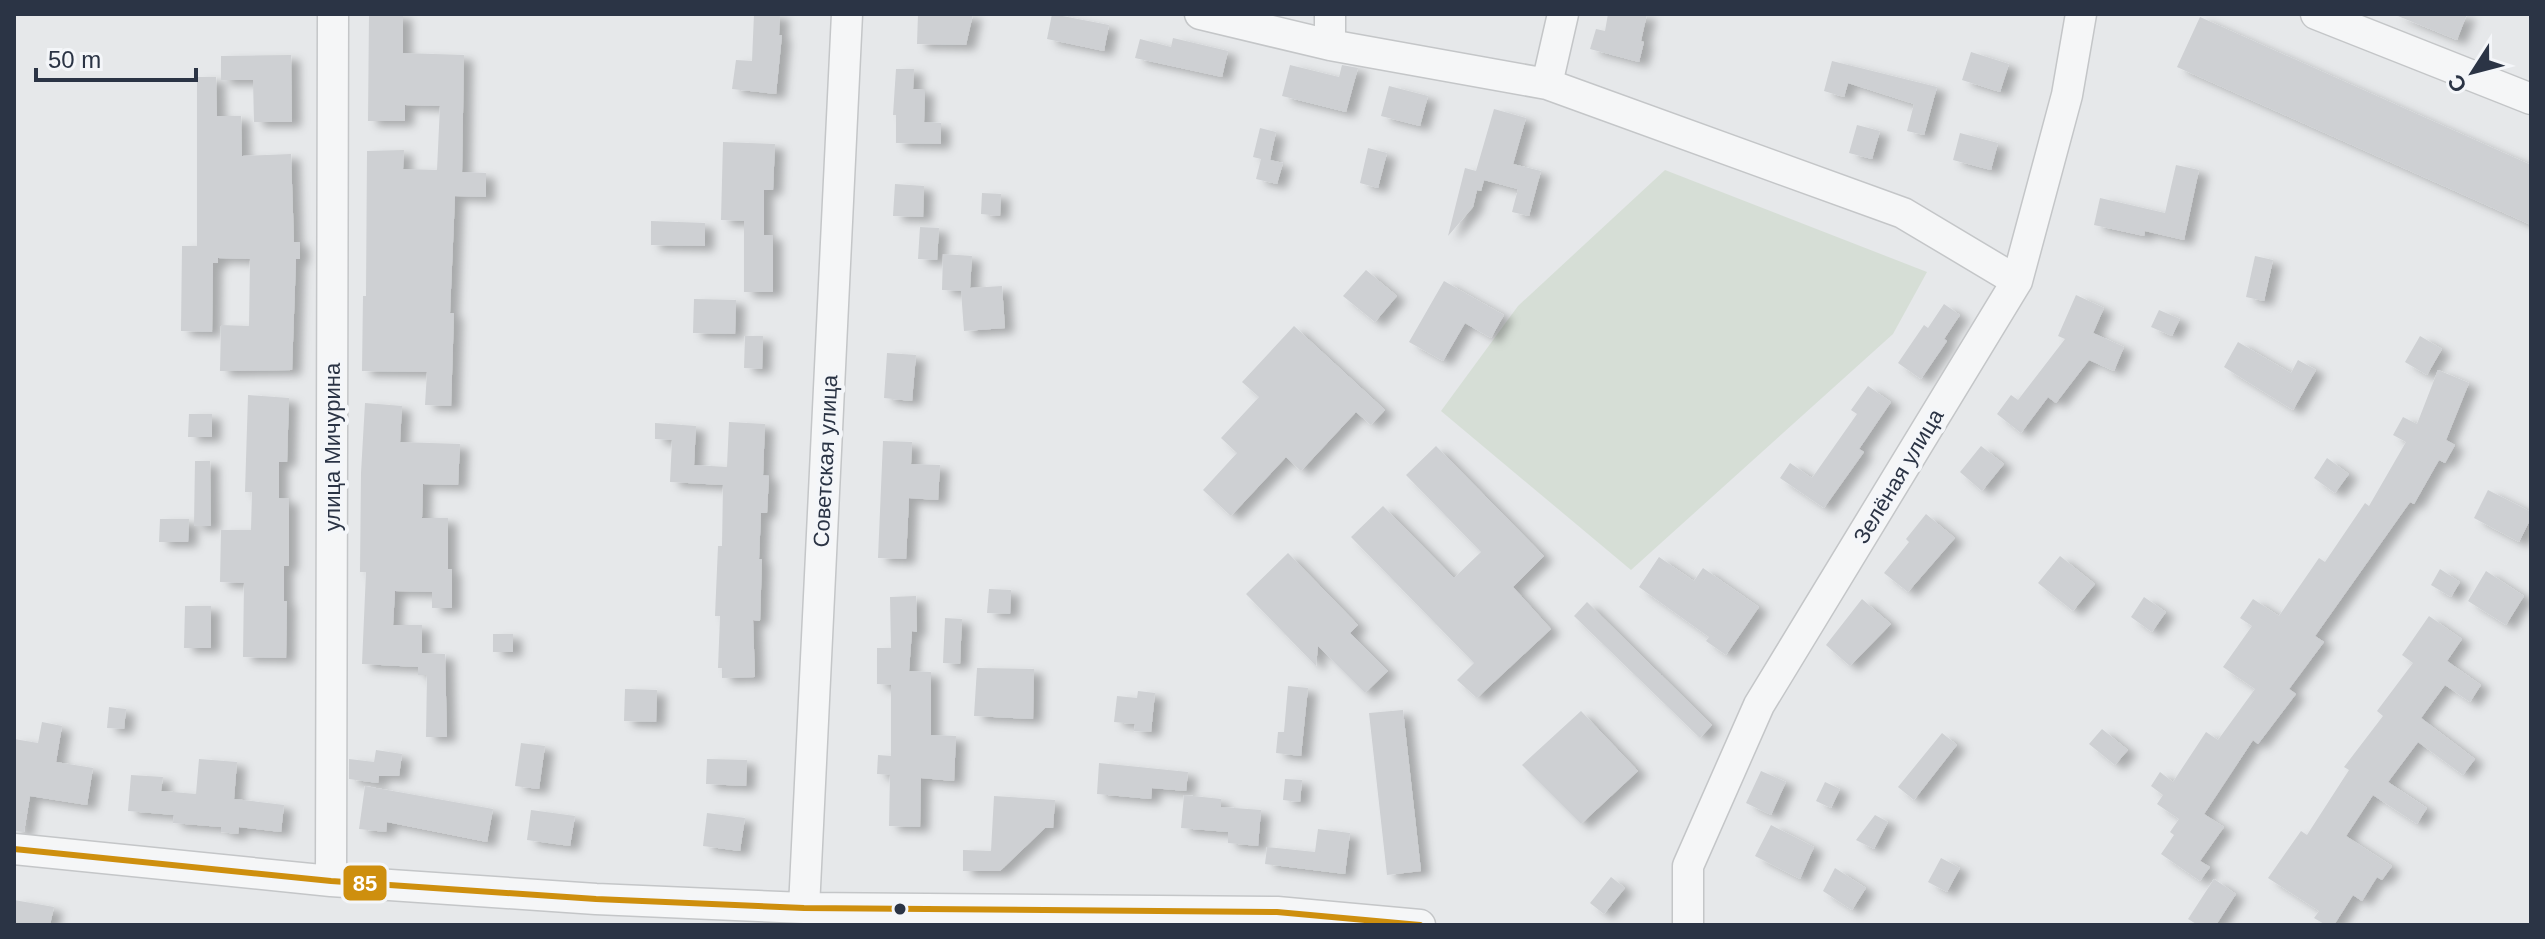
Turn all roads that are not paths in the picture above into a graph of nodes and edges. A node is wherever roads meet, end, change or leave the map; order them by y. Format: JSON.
{"nodes":[{"id":1,"x":333,"y":14,"type":"edge"},
{"id":2,"x":847,"y":14,"type":"edge"},
{"id":3,"x":1200,"y":14,"type":"edge"},
{"id":4,"x":1330,"y":14,"type":"edge"},
{"id":5,"x":1563,"y":14,"type":"edge"},
{"id":6,"x":2081,"y":14,"type":"edge"},
{"id":7,"x":2316,"y":14,"type":"edge"},
{"id":8,"x":1330,"y":45,"type":"junction"},
{"id":9,"x":1547,"y":84,"type":"junction"},
{"id":10,"x":2531,"y":99,"type":"edge"},
{"id":11,"x":2017,"y":281,"type":"junction"},
{"id":12,"x":14,"y":849,"type":"edge"},
{"id":13,"x":331,"y":881,"type":"junction"},
{"id":14,"x":804,"y":908,"type":"junction"},
{"id":15,"x":1420,"y":925,"type":"edge"},
{"id":16,"x":1688,"y":925,"type":"edge"}],
"edges":[{"from":1,"to":13,"type":"street","name":"улица Мичурина"},
{"from":2,"to":14,"type":"street","name":"Советская улица"},
{"from":3,"to":8,"type":"street"},
{"from":4,"to":8,"type":"street"},
{"from":5,"to":9,"type":"street"},
{"from":6,"to":11,"type":"street","name":"Зелёная улица"},
{"from":7,"to":10,"type":"street"},
{"from":8,"to":9,"type":"street"},
{"from":9,"to":11,"type":"street"},
{"from":11,"to":16,"type":"street","name":"Зелёная улица"},
{"from":12,"to":13,"type":"street"},
{"from":13,"to":14,"type":"street"},
{"from":14,"to":15,"type":"street"}]}
